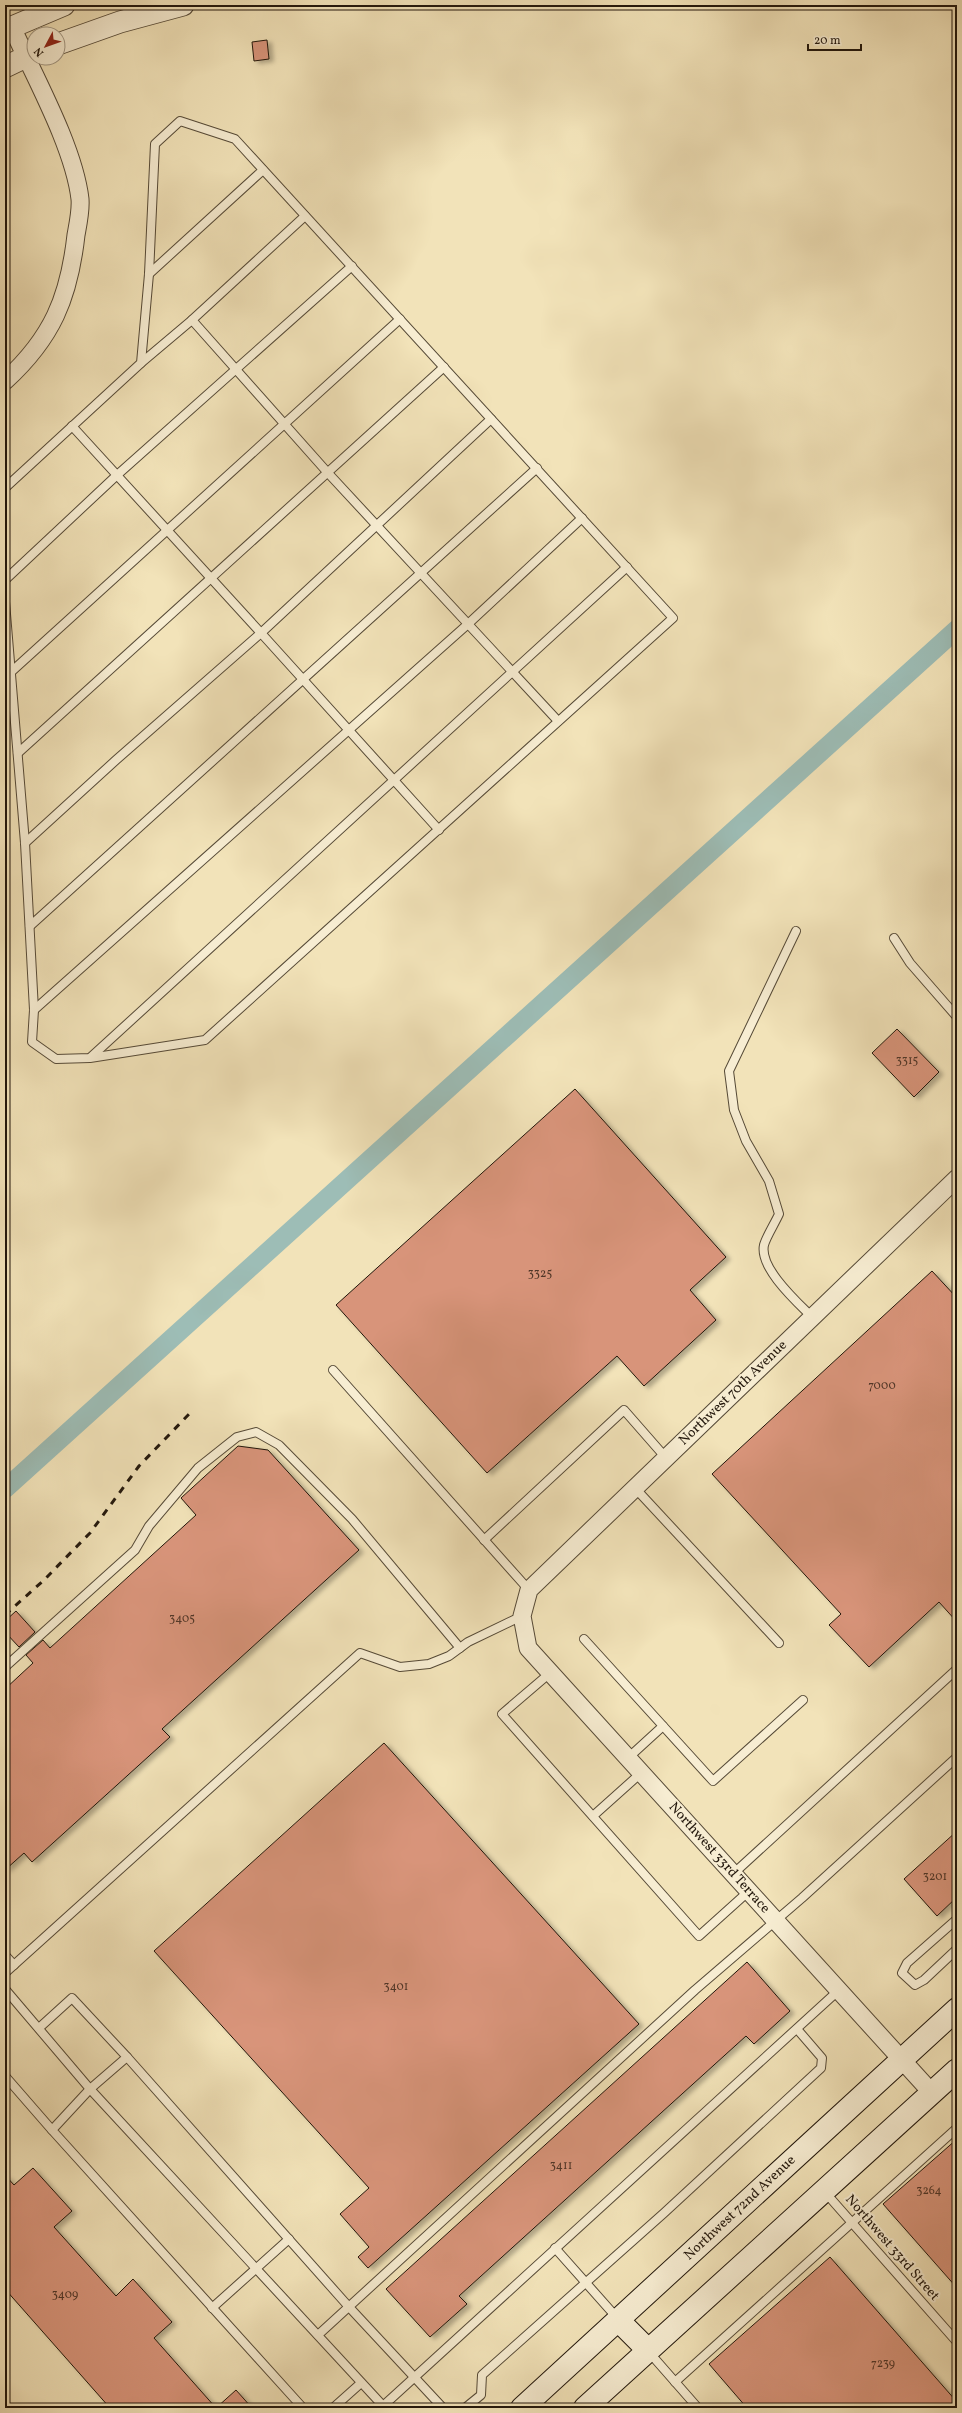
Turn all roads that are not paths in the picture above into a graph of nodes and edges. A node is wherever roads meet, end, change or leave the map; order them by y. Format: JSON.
{"nodes":[{"id":1,"x":64,"y":5,"type":"edge"},
{"id":2,"x":183,"y":5,"type":"edge"},
{"id":3,"x":9,"y":29,"type":"edge"},
{"id":4,"x":66,"y":41,"type":"edge"},
{"id":5,"x":26,"y":50,"type":"edge"},
{"id":6,"x":26,"y":57,"type":"edge"},
{"id":7,"x":34,"y":66,"type":"edge"},
{"id":8,"x":5,"y":67,"type":"edge"},
{"id":9,"x":263,"y":170,"type":"junction"},
{"id":10,"x":305,"y":216,"type":"junction"},
{"id":11,"x":352,"y":266,"type":"junction"},
{"id":12,"x":149,"y":274,"type":"junction"},
{"id":13,"x":192,"y":320,"type":"junction"},
{"id":14,"x":400,"y":320,"type":"junction"},
{"id":15,"x":141,"y":363,"type":"junction"},
{"id":16,"x":444,"y":367,"type":"junction"},
{"id":17,"x":237,"y":370,"type":"junction"},
{"id":18,"x":5,"y":381,"type":"edge"},
{"id":19,"x":491,"y":419,"type":"junction"},
{"id":20,"x":286,"y":425,"type":"junction"},
{"id":21,"x":72,"y":426,"type":"junction"},
{"id":22,"x":536,"y":468,"type":"junction"},
{"id":23,"x":328,"y":473,"type":"junction"},
{"id":24,"x":116,"y":476,"type":"junction"},
{"id":25,"x":5,"y":488,"type":"edge"},
{"id":26,"x":582,"y":518,"type":"junction"},
{"id":27,"x":376,"y":525,"type":"junction"},
{"id":28,"x":168,"y":531,"type":"junction"},
{"id":29,"x":627,"y":567,"type":"junction"},
{"id":30,"x":420,"y":572,"type":"junction"},
{"id":31,"x":211,"y":579,"type":"junction"},
{"id":32,"x":5,"y":580,"type":"edge"},
{"id":33,"x":5,"y":602,"type":"edge"},
{"id":34,"x":468,"y":624,"type":"junction"},
{"id":35,"x":261,"y":633,"type":"junction"},
{"id":36,"x":512,"y":671,"type":"junction"},
{"id":37,"x":11,"y":672,"type":"junction"},
{"id":38,"x":303,"y":680,"type":"junction"},
{"id":39,"x":558,"y":721,"type":"junction"},
{"id":40,"x":348,"y":731,"type":"junction"},
{"id":41,"x":18,"y":752,"type":"junction"},
{"id":42,"x":393,"y":779,"type":"junction"},
{"id":43,"x":439,"y":830,"type":"junction"},
{"id":44,"x":25,"y":843,"type":"junction"},
{"id":45,"x":30,"y":926,"type":"junction"},
{"id":46,"x":796,"y":931,"type":"dead end"},
{"id":47,"x":894,"y":938,"type":"dead end"},
{"id":48,"x":34,"y":1010,"type":"junction"},
{"id":49,"x":957,"y":1017,"type":"edge"},
{"id":50,"x":90,"y":1058,"type":"junction"},
{"id":51,"x":957,"y":1178,"type":"edge"},
{"id":52,"x":812,"y":1318,"type":"junction"},
{"id":53,"x":333,"y":1370,"type":"dead end"},
{"id":54,"x":666,"y":1458,"type":"junction"},
{"id":55,"x":635,"y":1488,"type":"junction"},
{"id":56,"x":484,"y":1540,"type":"junction"},
{"id":57,"x":529,"y":1590,"type":"junction"},
{"id":58,"x":522,"y":1616,"type":"junction"},
{"id":59,"x":584,"y":1639,"type":"dead end"},
{"id":60,"x":778,"y":1643,"type":"dead end"},
{"id":61,"x":460,"y":1648,"type":"junction"},
{"id":62,"x":5,"y":1667,"type":"edge"},
{"id":63,"x":957,"y":1669,"type":"edge"},
{"id":64,"x":550,"y":1673,"type":"junction"},
{"id":65,"x":803,"y":1700,"type":"dead end"},
{"id":66,"x":663,"y":1726,"type":"junction"},
{"id":67,"x":957,"y":1757,"type":"edge"},
{"id":68,"x":628,"y":1758,"type":"junction"},
{"id":69,"x":641,"y":1773,"type":"junction"},
{"id":70,"x":593,"y":1816,"type":"junction"},
{"id":71,"x":733,"y":1874,"type":"junction"},
{"id":72,"x":749,"y":1891,"type":"junction"},
{"id":73,"x":957,"y":1918,"type":"edge"},
{"id":74,"x":775,"y":1920,"type":"junction"},
{"id":75,"x":957,"y":1950,"type":"edge"},
{"id":76,"x":5,"y":1955,"type":"edge"},
{"id":77,"x":14,"y":1965,"type":"junction"},
{"id":78,"x":5,"y":1973,"type":"edge"},
{"id":79,"x":5,"y":1989,"type":"edge"},
{"id":80,"x":839,"y":1990,"type":"junction"},
{"id":81,"x":957,"y":2009,"type":"edge"},
{"id":82,"x":39,"y":2028,"type":"junction"},
{"id":83,"x":797,"y":2029,"type":"junction"},
{"id":84,"x":127,"y":2057,"type":"junction"},
{"id":85,"x":902,"y":2059,"type":"junction"},
{"id":86,"x":957,"y":2070,"type":"edge"},
{"id":87,"x":5,"y":2076,"type":"edge"},
{"id":88,"x":90,"y":2089,"type":"junction"},
{"id":89,"x":932,"y":2093,"type":"junction"},
{"id":90,"x":957,"y":2128,"type":"edge"},
{"id":91,"x":52,"y":2130,"type":"junction"},
{"id":92,"x":824,"y":2190,"type":"junction"},
{"id":93,"x":853,"y":2223,"type":"junction"},
{"id":94,"x":289,"y":2239,"type":"junction"},
{"id":95,"x":555,"y":2248,"type":"junction"},
{"id":96,"x":257,"y":2268,"type":"junction"},
{"id":97,"x":586,"y":2282,"type":"junction"},
{"id":98,"x":349,"y":2306,"type":"junction"},
{"id":99,"x":212,"y":2308,"type":"junction"},
{"id":100,"x":618,"y":2320,"type":"junction"},
{"id":101,"x":318,"y":2335,"type":"junction"},
{"id":102,"x":957,"y":2342,"type":"edge"},
{"id":103,"x":648,"y":2350,"type":"junction"},
{"id":104,"x":415,"y":2377,"type":"junction"},
{"id":105,"x":676,"y":2382,"type":"junction"},
{"id":106,"x":361,"y":2383,"type":"junction"},
{"id":107,"x":384,"y":2407,"type":"edge"},
{"id":108,"x":303,"y":2408,"type":"edge"},
{"id":109,"x":334,"y":2408,"type":"edge"},
{"id":110,"x":443,"y":2408,"type":"edge"},
{"id":111,"x":465,"y":2408,"type":"edge"},
{"id":112,"x":522,"y":2408,"type":"edge"},
{"id":113,"x":585,"y":2408,"type":"edge"},
{"id":114,"x":698,"y":2408,"type":"edge"}],
"edges":[{"from":1,"to":3,"type":"street"},
{"from":2,"to":4,"type":"street"},
{"from":3,"to":5,"type":"street"},
{"from":6,"to":8,"type":"street"},
{"from":7,"to":18,"type":"street"},
{"from":9,"to":10,"type":"lane"},
{"from":9,"to":12,"type":"lane"},
{"from":9,"to":12,"type":"lane"},
{"from":10,"to":11,"type":"lane"},
{"from":10,"to":13,"type":"lane"},
{"from":11,"to":14,"type":"lane"},
{"from":11,"to":17,"type":"lane"},
{"from":12,"to":15,"type":"lane"},
{"from":13,"to":15,"type":"lane"},
{"from":13,"to":17,"type":"lane"},
{"from":14,"to":16,"type":"lane"},
{"from":14,"to":20,"type":"lane"},
{"from":15,"to":21,"type":"lane"},
{"from":16,"to":19,"type":"lane"},
{"from":16,"to":23,"type":"lane"},
{"from":17,"to":20,"type":"lane"},
{"from":17,"to":24,"type":"lane"},
{"from":19,"to":22,"type":"lane"},
{"from":19,"to":27,"type":"lane"},
{"from":20,"to":23,"type":"lane"},
{"from":20,"to":28,"type":"lane"},
{"from":21,"to":24,"type":"lane"},
{"from":21,"to":25,"type":"lane"},
{"from":22,"to":26,"type":"lane"},
{"from":22,"to":30,"type":"lane"},
{"from":23,"to":27,"type":"lane"},
{"from":23,"to":31,"type":"lane"},
{"from":24,"to":28,"type":"lane"},
{"from":24,"to":32,"type":"lane"},
{"from":26,"to":29,"type":"lane"},
{"from":26,"to":34,"type":"lane"},
{"from":27,"to":30,"type":"lane"},
{"from":27,"to":35,"type":"lane"},
{"from":28,"to":31,"type":"lane"},
{"from":28,"to":37,"type":"lane"},
{"from":29,"to":36,"type":"lane"},
{"from":29,"to":39,"type":"lane"},
{"from":30,"to":34,"type":"lane"},
{"from":30,"to":38,"type":"lane"},
{"from":31,"to":35,"type":"lane"},
{"from":31,"to":41,"type":"lane"},
{"from":33,"to":37,"type":"lane"},
{"from":34,"to":36,"type":"lane"},
{"from":34,"to":40,"type":"lane"},
{"from":35,"to":38,"type":"lane"},
{"from":35,"to":44,"type":"lane"},
{"from":36,"to":39,"type":"lane"},
{"from":36,"to":42,"type":"lane"},
{"from":37,"to":41,"type":"lane"},
{"from":38,"to":40,"type":"lane"},
{"from":38,"to":45,"type":"lane"},
{"from":39,"to":43,"type":"lane"},
{"from":40,"to":42,"type":"lane"},
{"from":40,"to":48,"type":"lane"},
{"from":41,"to":44,"type":"lane"},
{"from":42,"to":43,"type":"lane"},
{"from":42,"to":50,"type":"lane"},
{"from":43,"to":50,"type":"lane"},
{"from":44,"to":45,"type":"lane"},
{"from":45,"to":48,"type":"lane"},
{"from":46,"to":52,"type":"lane"},
{"from":47,"to":49,"type":"lane"},
{"from":48,"to":50,"type":"lane"},
{"from":51,"to":52,"type":"street","name":"Northwest 70th Avenue"},
{"from":52,"to":54,"type":"street","name":"Northwest 70th Avenue"},
{"from":53,"to":56,"type":"lane"},
{"from":54,"to":55,"type":"street","name":"Northwest 70th Avenue"},
{"from":54,"to":56,"type":"lane"},
{"from":55,"to":57,"type":"street","name":"Northwest 70th Avenue"},
{"from":55,"to":60,"type":"lane"},
{"from":56,"to":57,"type":"lane"},
{"from":57,"to":58,"type":"street"},
{"from":58,"to":61,"type":"lane"},
{"from":58,"to":64,"type":"street","name":"Northwest 33rd Terrace"},
{"from":59,"to":66,"type":"lane"},
{"from":61,"to":62,"type":"lane"},
{"from":61,"to":77,"type":"lane"},
{"from":63,"to":71,"type":"lane"},
{"from":64,"to":68,"type":"street","name":"Northwest 33rd Terrace"},
{"from":64,"to":70,"type":"lane"},
{"from":65,"to":66,"type":"lane"},
{"from":66,"to":68,"type":"lane"},
{"from":67,"to":74,"type":"lane"},
{"from":68,"to":69,"type":"street","name":"Northwest 33rd Terrace"},
{"from":69,"to":70,"type":"lane"},
{"from":69,"to":71,"type":"street","name":"Northwest 33rd Terrace"},
{"from":70,"to":72,"type":"lane"},
{"from":71,"to":72,"type":"street","name":"Northwest 33rd Terrace"},
{"from":72,"to":74,"type":"street","name":"Northwest 33rd Terrace"},
{"from":73,"to":75,"type":"lane"},
{"from":74,"to":80,"type":"street","name":"Northwest 33rd Terrace"},
{"from":74,"to":98,"type":"lane"},
{"from":76,"to":77,"type":"lane"},
{"from":77,"to":78,"type":"lane"},
{"from":79,"to":82,"type":"lane"},
{"from":80,"to":83,"type":"lane"},
{"from":80,"to":85,"type":"street","name":"Northwest 33rd Terrace"},
{"from":81,"to":85,"type":"main road","name":"Northwest 72nd Avenue"},
{"from":82,"to":84,"type":"lane"},
{"from":82,"to":88,"type":"lane"},
{"from":83,"to":95,"type":"lane"},
{"from":83,"to":97,"type":"lane"},
{"from":84,"to":88,"type":"lane"},
{"from":84,"to":94,"type":"lane"},
{"from":85,"to":89,"type":"street","name":"Northwest 33rd Terrace"},
{"from":85,"to":100,"type":"main road","name":"Northwest 72nd Avenue"},
{"from":86,"to":89,"type":"main road"},
{"from":87,"to":91,"type":"lane"},
{"from":88,"to":91,"type":"lane"},
{"from":88,"to":96,"type":"lane"},
{"from":89,"to":92,"type":"main road"},
{"from":90,"to":93,"type":"lane"},
{"from":91,"to":99,"type":"lane"},
{"from":92,"to":93,"type":"lane","name":"Northwest 33rd Street"},
{"from":92,"to":103,"type":"main road"},
{"from":93,"to":102,"type":"lane","name":"Northwest 33rd Street"},
{"from":93,"to":105,"type":"lane"},
{"from":94,"to":96,"type":"lane"},
{"from":94,"to":98,"type":"lane"},
{"from":95,"to":97,"type":"lane"},
{"from":95,"to":104,"type":"lane"},
{"from":96,"to":99,"type":"lane"},
{"from":96,"to":101,"type":"lane"},
{"from":97,"to":100,"type":"lane"},
{"from":97,"to":111,"type":"lane"},
{"from":98,"to":101,"type":"lane"},
{"from":98,"to":104,"type":"lane"},
{"from":99,"to":108,"type":"lane"},
{"from":100,"to":103,"type":"main road"},
{"from":100,"to":112,"type":"main road","name":"Northwest 72nd Avenue"},
{"from":101,"to":106,"type":"lane"},
{"from":103,"to":105,"type":"lane"},
{"from":103,"to":113,"type":"main road"},
{"from":104,"to":107,"type":"lane"},
{"from":104,"to":110,"type":"lane"},
{"from":105,"to":114,"type":"lane"},
{"from":106,"to":107,"type":"lane"},
{"from":106,"to":109,"type":"lane"}]}
